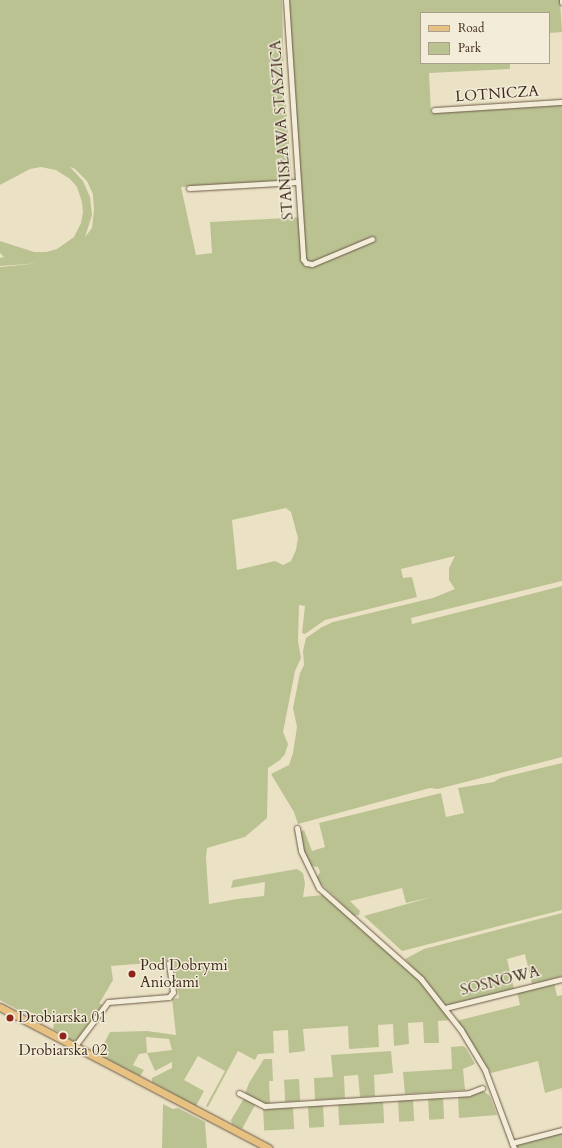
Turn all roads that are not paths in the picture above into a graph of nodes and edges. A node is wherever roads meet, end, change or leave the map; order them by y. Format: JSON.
{"nodes":[{"id":1,"x":286,"y":0,"type":"edge"},
{"id":2,"x":562,"y":102,"type":"edge"},
{"id":3,"x":434,"y":110,"type":"dead end"},
{"id":4,"x":298,"y":182,"type":"junction"},
{"id":5,"x":189,"y":188,"type":"dead end"},
{"id":6,"x":372,"y":239,"type":"dead end"},
{"id":7,"x":297,"y":828,"type":"dead end"},
{"id":8,"x":169,"y":963,"type":"dead end"},
{"id":9,"x":562,"y":978,"type":"edge"},
{"id":10,"x":0,"y":1007,"type":"edge"},
{"id":11,"x":445,"y":1008,"type":"junction"},
{"id":12,"x":74,"y":1046,"type":"junction"},
{"id":13,"x":482,"y":1088,"type":"dead end"},
{"id":14,"x":239,"y":1093,"type":"dead end"},
{"id":15,"x":562,"y":1130,"type":"edge"},
{"id":16,"x":513,"y":1146,"type":"edge"},
{"id":17,"x":268,"y":1148,"type":"edge"}],
"edges":[{"from":1,"to":4,"type":"street","name":"STANISŁAWA STASZICA"},
{"from":2,"to":3,"type":"street","name":"LOTNICZA"},
{"from":4,"to":5,"type":"street"},
{"from":4,"to":6,"type":"street","name":"STANISŁAWA STASZICA"},
{"from":7,"to":11,"type":"street"},
{"from":8,"to":12,"type":"street"},
{"from":9,"to":11,"type":"street","name":"SOSNOWA"},
{"from":10,"to":12,"type":"main road"},
{"from":11,"to":16,"type":"street"},
{"from":12,"to":17,"type":"main road"},
{"from":13,"to":14,"type":"street"},
{"from":15,"to":16,"type":"street"}]}
